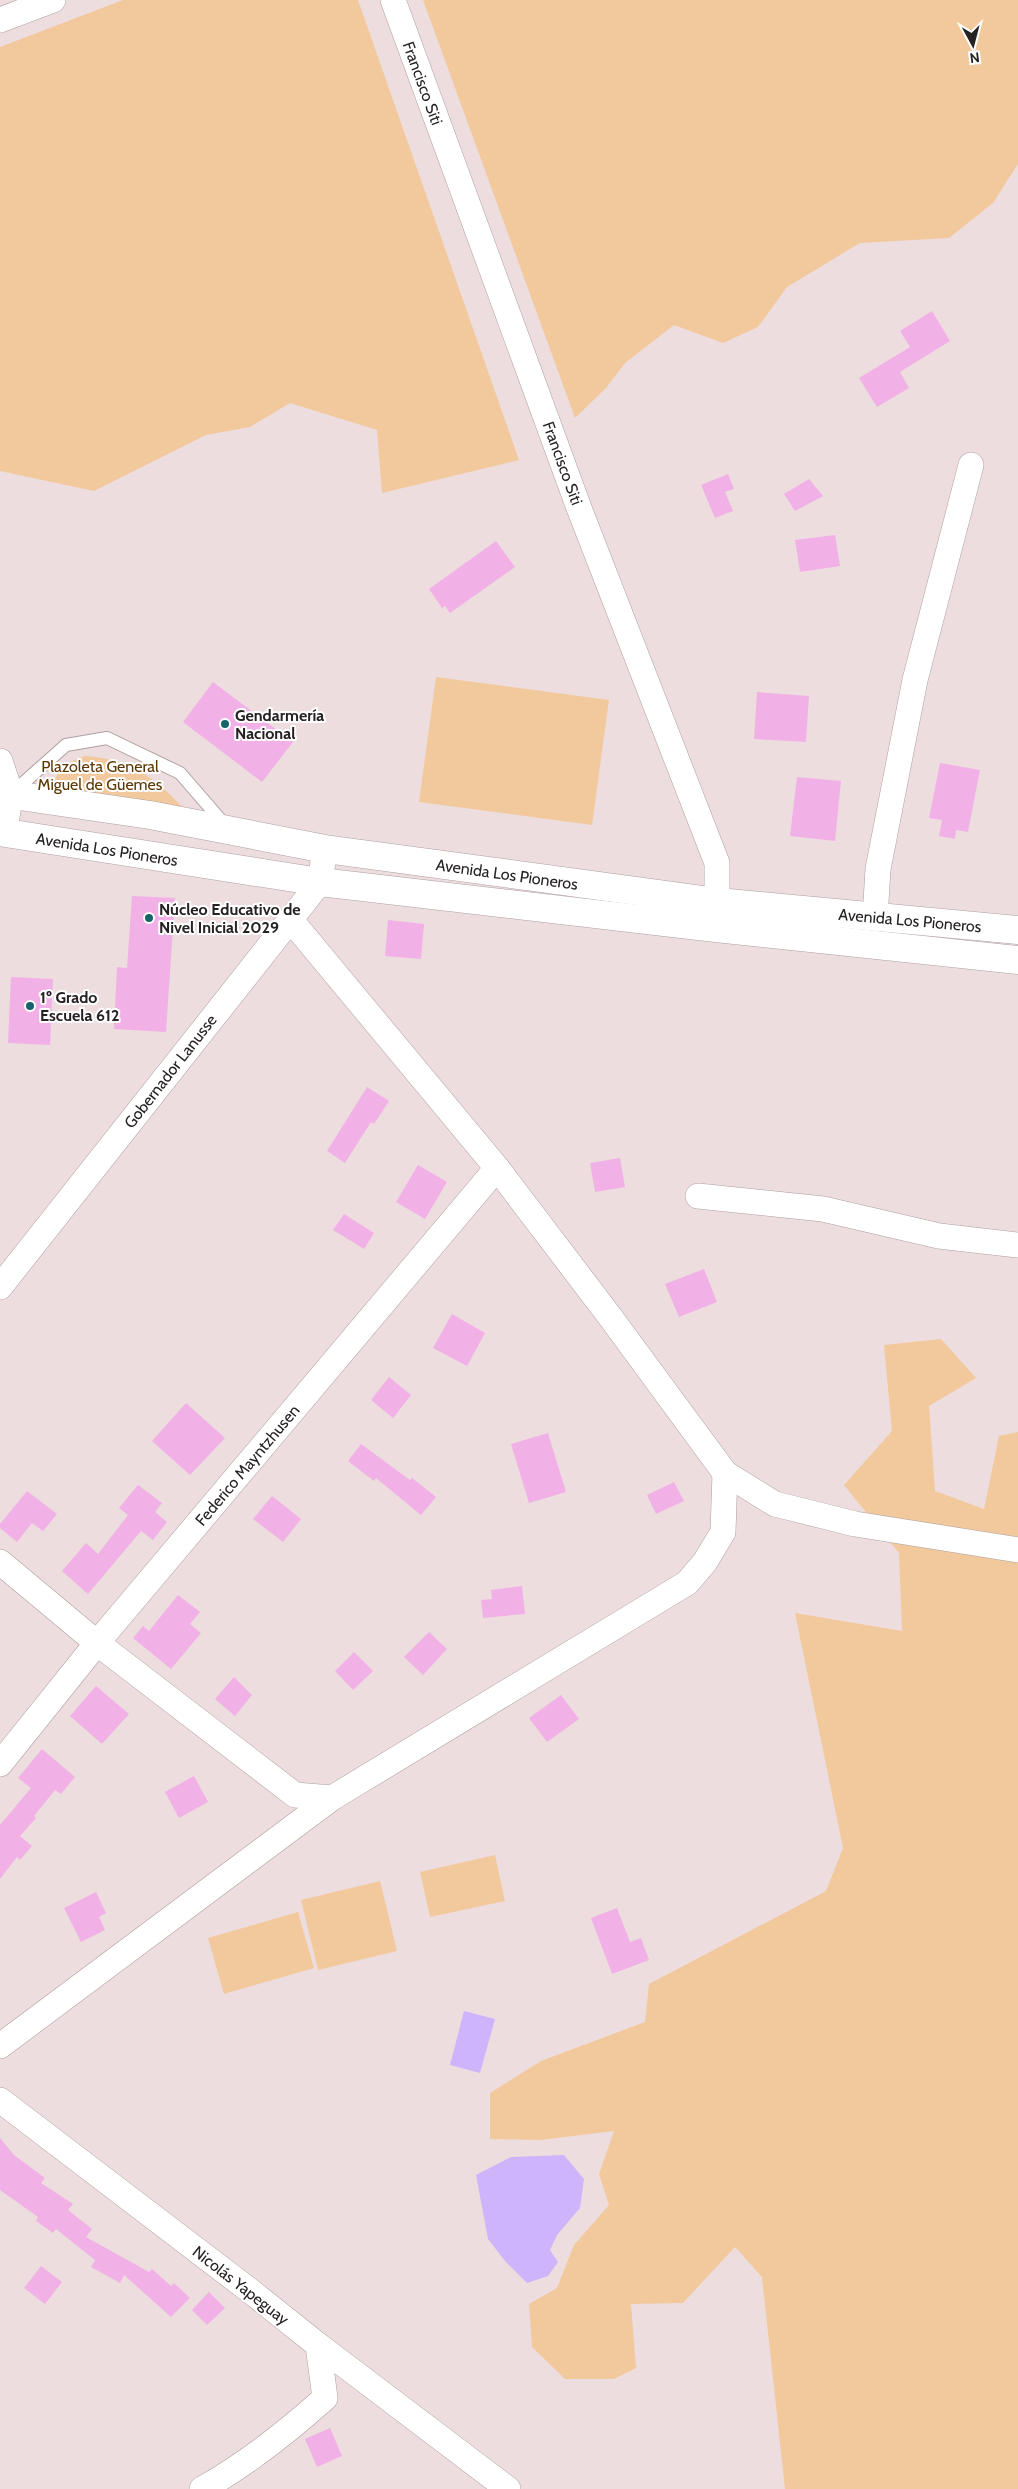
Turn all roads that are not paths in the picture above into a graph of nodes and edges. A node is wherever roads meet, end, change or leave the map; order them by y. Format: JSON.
{"nodes":[{"id":1,"x":53,"y":0,"type":"edge"},
{"id":2,"x":393,"y":0,"type":"edge"},
{"id":3,"x":28,"y":5,"type":"edge"},
{"id":4,"x":0,"y":20,"type":"edge"},
{"id":5,"x":971,"y":465,"type":"dead end"},
{"id":6,"x":0,"y":761,"type":"edge"},
{"id":7,"x":6,"y":794,"type":"edge"},
{"id":8,"x":230,"y":831,"type":"junction"},
{"id":9,"x":2,"y":832,"type":"edge"},
{"id":10,"x":325,"y":849,"type":"junction"},
{"id":11,"x":320,"y":882,"type":"junction"},
{"id":12,"x":717,"y":915,"type":"junction"},
{"id":13,"x":875,"y":918,"type":"junction"},
{"id":14,"x":290,"y":919,"type":"junction"},
{"id":15,"x":1018,"y":930,"type":"edge"},
{"id":16,"x":1018,"y":960,"type":"edge"},
{"id":17,"x":497,"y":1168,"type":"junction"},
{"id":18,"x":698,"y":1196,"type":"dead end"},
{"id":19,"x":1018,"y":1246,"type":"edge"},
{"id":20,"x":0,"y":1287,"type":"edge"},
{"id":21,"x":724,"y":1473,"type":"junction"},
{"id":22,"x":1018,"y":1550,"type":"edge"},
{"id":23,"x":0,"y":1562,"type":"edge"},
{"id":24,"x":97,"y":1643,"type":"junction"},
{"id":25,"x":0,"y":1764,"type":"edge"},
{"id":26,"x":332,"y":1798,"type":"junction"},
{"id":27,"x":0,"y":2046,"type":"edge"},
{"id":28,"x":0,"y":2100,"type":"edge"},
{"id":29,"x":318,"y":2346,"type":"junction"},
{"id":30,"x":202,"y":2489,"type":"edge"},
{"id":31,"x":508,"y":2489,"type":"edge"}],
"edges":[{"from":1,"to":3,"type":"street"},
{"from":2,"to":12,"type":"street","name":"Francisco Siti"},
{"from":3,"to":4,"type":"street"},
{"from":5,"to":13,"type":"street"},
{"from":6,"to":7,"type":"street"},
{"from":7,"to":8,"type":"main road","name":"Avenida Los Pioneros"},
{"from":7,"to":8,"type":"lane"},
{"from":7,"to":9,"type":"street"},
{"from":8,"to":10,"type":"main road","name":"Avenida Los Pioneros"},
{"from":9,"to":11,"type":"main road","name":"Avenida Los Pioneros"},
{"from":10,"to":11,"type":"street"},
{"from":10,"to":12,"type":"main road","name":"Avenida Los Pioneros"},
{"from":11,"to":12,"type":"main road","name":"Avenida Los Pioneros"},
{"from":11,"to":14,"type":"street","name":"Gobernador Lanusse"},
{"from":12,"to":13,"type":"main road","name":"Avenida Los Pioneros"},
{"from":12,"to":16,"type":"main road","name":"Avenida Los Pioneros"},
{"from":13,"to":15,"type":"main road","name":"Avenida Los Pioneros"},
{"from":14,"to":17,"type":"street"},
{"from":14,"to":20,"type":"street","name":"Gobernador Lanusse"},
{"from":17,"to":21,"type":"street"},
{"from":17,"to":24,"type":"street","name":"Federico Mayntzhusen"},
{"from":18,"to":19,"type":"street"},
{"from":21,"to":22,"type":"street"},
{"from":21,"to":26,"type":"street"},
{"from":23,"to":24,"type":"street"},
{"from":24,"to":25,"type":"street","name":"Federico Mayntzhusen"},
{"from":24,"to":26,"type":"street"},
{"from":26,"to":27,"type":"street"},
{"from":28,"to":29,"type":"street","name":"Nicolás Yapeguay"},
{"from":29,"to":30,"type":"street"},
{"from":29,"to":31,"type":"street","name":"Nicolás Yapeguay"}]}
